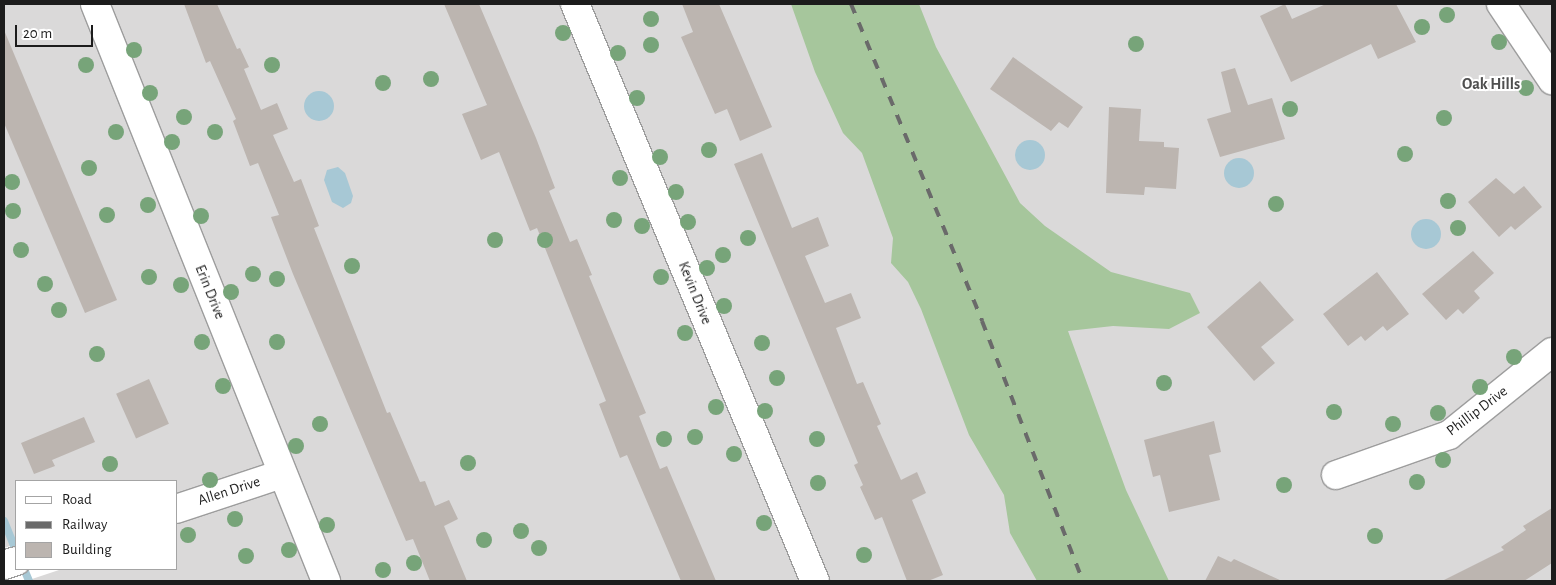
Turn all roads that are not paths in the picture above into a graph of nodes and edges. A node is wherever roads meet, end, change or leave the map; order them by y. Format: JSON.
{"nodes":[{"id":1,"x":95,"y":4,"type":"edge"},
{"id":2,"x":575,"y":4,"type":"edge"},
{"id":3,"x":1501,"y":4,"type":"edge"},
{"id":4,"x":1552,"y":80,"type":"edge"},
{"id":5,"x":1552,"y":352,"type":"edge"},
{"id":6,"x":282,"y":474,"type":"junction"},
{"id":7,"x":1336,"y":474,"type":"dead end"},
{"id":8,"x":178,"y":508,"type":"edge"},
{"id":9,"x":326,"y":581,"type":"edge"},
{"id":10,"x":815,"y":581,"type":"edge"}],
"edges":[{"from":1,"to":6,"type":"street","name":"Erin Drive"},
{"from":2,"to":10,"type":"street","name":"Kevin Drive"},
{"from":3,"to":4,"type":"street"},
{"from":5,"to":7,"type":"street","name":"Phillip Drive"},
{"from":6,"to":8,"type":"street","name":"Allen Drive"},
{"from":6,"to":9,"type":"street","name":"Erin Drive"}]}
